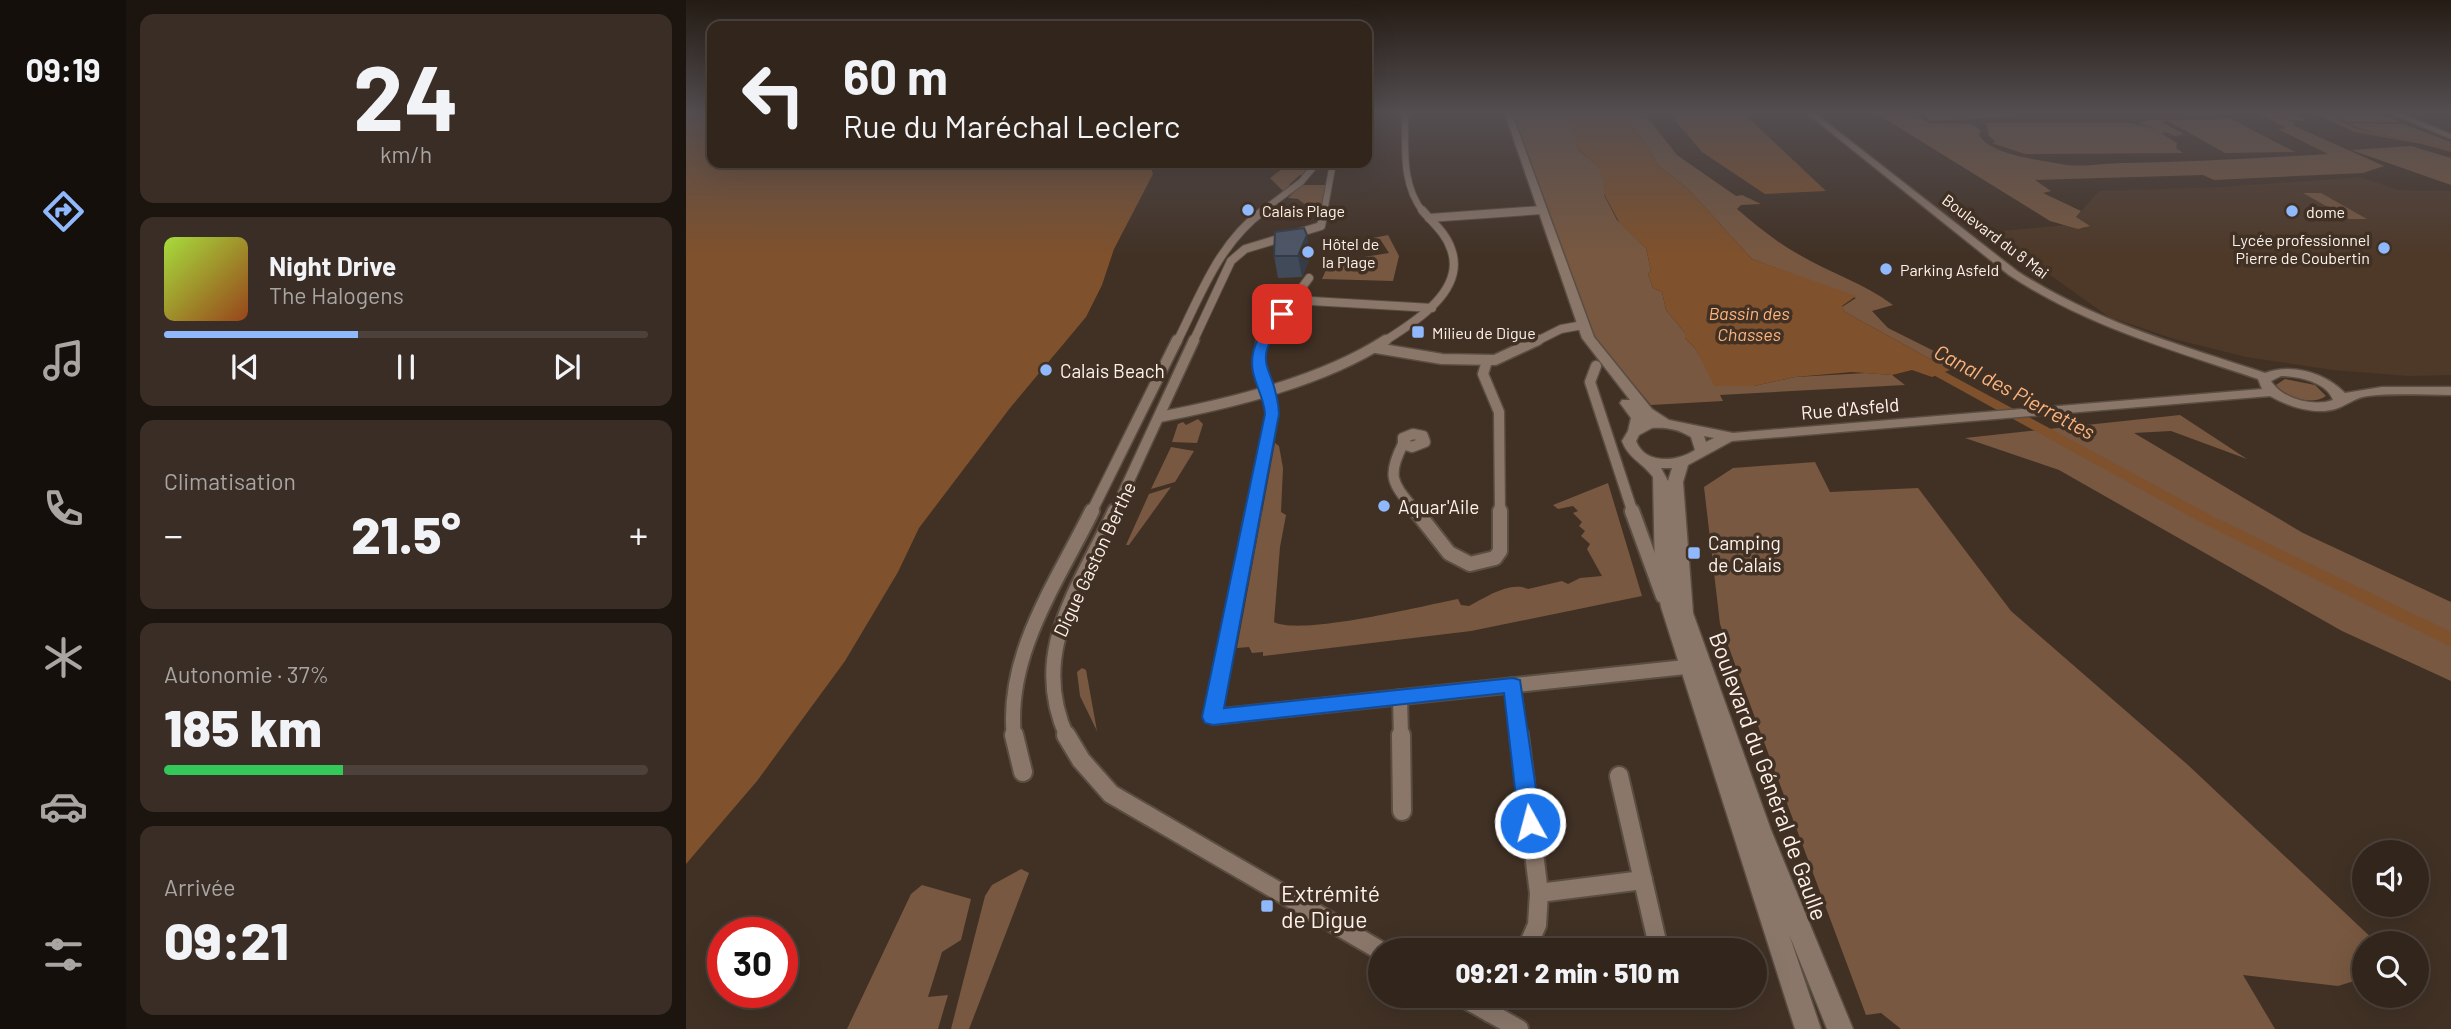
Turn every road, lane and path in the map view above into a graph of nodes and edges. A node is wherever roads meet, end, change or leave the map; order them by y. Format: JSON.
{"nodes":[{"id":1,"x":1408,"y":159,"type":"edge"},
{"id":2,"x":1521,"y":159,"type":"edge"},
{"id":3,"x":1868,"y":159,"type":"edge"},
{"id":4,"x":1313,"y":168,"type":"edge"},
{"id":5,"x":1332,"y":168,"type":"edge"},
{"id":6,"x":1539,"y":210,"type":"junction"},
{"id":7,"x":1429,"y":218,"type":"junction"},
{"id":8,"x":1309,"y":278,"type":"dead end"},
{"id":9,"x":1294,"y":300,"type":"junction"},
{"id":10,"x":1432,"y":308,"type":"junction"},
{"id":11,"x":1578,"y":326,"type":"junction"},
{"id":12,"x":1376,"y":348,"type":"junction"},
{"id":13,"x":1487,"y":361,"type":"junction"},
{"id":14,"x":1596,"y":366,"type":"junction"},
{"id":15,"x":2266,"y":377,"type":"junction"},
{"id":16,"x":2314,"y":379,"type":"junction"},
{"id":17,"x":2451,"y":385,"type":"edge"},
{"id":18,"x":1267,"y":389,"type":"junction"},
{"id":19,"x":2451,"y":391,"type":"edge"},
{"id":20,"x":2273,"y":393,"type":"junction"},
{"id":21,"x":2340,"y":401,"type":"junction"},
{"id":22,"x":1159,"y":417,"type":"junction"},
{"id":23,"x":1666,"y":424,"type":"junction"},
{"id":24,"x":1691,"y":430,"type":"junction"},
{"id":25,"x":1636,"y":431,"type":"junction"},
{"id":26,"x":1733,"y":437,"type":"junction"},
{"id":27,"x":1402,"y":444,"type":"dead end"},
{"id":28,"x":1701,"y":449,"type":"junction"},
{"id":29,"x":1648,"y":460,"type":"junction"},
{"id":30,"x":1681,"y":462,"type":"junction"},
{"id":31,"x":1638,"y":532,"type":"junction"},
{"id":32,"x":1670,"y":536,"type":"junction"},
{"id":33,"x":1670,"y":607,"type":"junction"},
{"id":34,"x":1695,"y":666,"type":"junction"},
{"id":35,"x":1513,"y":685,"type":"junction"},
{"id":36,"x":1400,"y":697,"type":"junction"},
{"id":37,"x":1023,"y":772,"type":"dead end"},
{"id":38,"x":1619,"y":776,"type":"dead end"},
{"id":39,"x":1402,"y":811,"type":"dead end"},
{"id":40,"x":1643,"y":880,"type":"junction"},
{"id":41,"x":1539,"y":893,"type":"junction"},
{"id":42,"x":1531,"y":938,"type":"edge"},
{"id":43,"x":1656,"y":938,"type":"edge"},
{"id":44,"x":1368,"y":944,"type":"edge"},
{"id":45,"x":1499,"y":1008,"type":"edge"},
{"id":46,"x":1519,"y":1029,"type":"edge"},
{"id":47,"x":1808,"y":1029,"type":"edge"},
{"id":48,"x":1840,"y":1029,"type":"edge"}],
"edges":[{"from":1,"to":7,"type":"street"},
{"from":2,"to":6,"type":"street"},
{"from":3,"to":15,"type":"street","name":"Boulevard du 8 Mai"},
{"from":4,"to":37,"type":"street","name":"Digue Gaston Berthe"},
{"from":5,"to":22,"type":"street","name":"Digue Gaston Berthe"},
{"from":6,"to":7,"type":"street"},
{"from":6,"to":11,"type":"street"},
{"from":7,"to":10,"type":"street"},
{"from":8,"to":9,"type":"street"},
{"from":9,"to":10,"type":"street"},
{"from":9,"to":18,"type":"street"},
{"from":10,"to":12,"type":"street"},
{"from":11,"to":13,"type":"street"},
{"from":11,"to":14,"type":"street"},
{"from":11,"to":23,"type":"street"},
{"from":12,"to":13,"type":"street"},
{"from":12,"to":18,"type":"street"},
{"from":13,"to":27,"type":"street"},
{"from":14,"to":25,"type":"street"},
{"from":14,"to":31,"type":"street","name":"Boulevard du Général de Gaulle"},
{"from":15,"to":16,"type":"street"},
{"from":15,"to":20,"type":"street"},
{"from":16,"to":17,"type":"street"},
{"from":16,"to":21,"type":"street"},
{"from":18,"to":22,"type":"street"},
{"from":18,"to":36,"type":"street"},
{"from":19,"to":21,"type":"street"},
{"from":20,"to":21,"type":"street"},
{"from":20,"to":26,"type":"street","name":"Rue d'Asfeld"},
{"from":22,"to":44,"type":"street","name":"Digue Gaston Berthe"},
{"from":23,"to":24,"type":"street"},
{"from":23,"to":25,"type":"street"},
{"from":24,"to":26,"type":"street","name":"Rue d'Asfeld"},
{"from":24,"to":28,"type":"street"},
{"from":25,"to":29,"type":"street","name":"Boulevard du Général de Gaulle"},
{"from":26,"to":28,"type":"street","name":"Rue d'Asfeld"},
{"from":28,"to":30,"type":"street"},
{"from":29,"to":30,"type":"street"},
{"from":29,"to":32,"type":"street","name":"Boulevard du Général de Gaulle"},
{"from":30,"to":32,"type":"street","name":"Boulevard du Général de Gaulle"},
{"from":31,"to":32,"type":"street"},
{"from":31,"to":33,"type":"street","name":"Boulevard du Général de Gaulle"},
{"from":32,"to":33,"type":"street","name":"Boulevard du Général de Gaulle"},
{"from":32,"to":34,"type":"street","name":"Boulevard du Général de Gaulle"},
{"from":33,"to":34,"type":"street","name":"Boulevard du Général de Gaulle"},
{"from":34,"to":35,"type":"street"},
{"from":34,"to":47,"type":"street","name":"Boulevard du Général de Gaulle"},
{"from":34,"to":48,"type":"street","name":"Boulevard du Général de Gaulle"},
{"from":35,"to":36,"type":"street"},
{"from":35,"to":41,"type":"street"},
{"from":36,"to":39,"type":"street"},
{"from":38,"to":40,"type":"street"},
{"from":40,"to":41,"type":"street"},
{"from":40,"to":43,"type":"street"},
{"from":41,"to":42,"type":"street"},
{"from":45,"to":46,"type":"street"}]}
